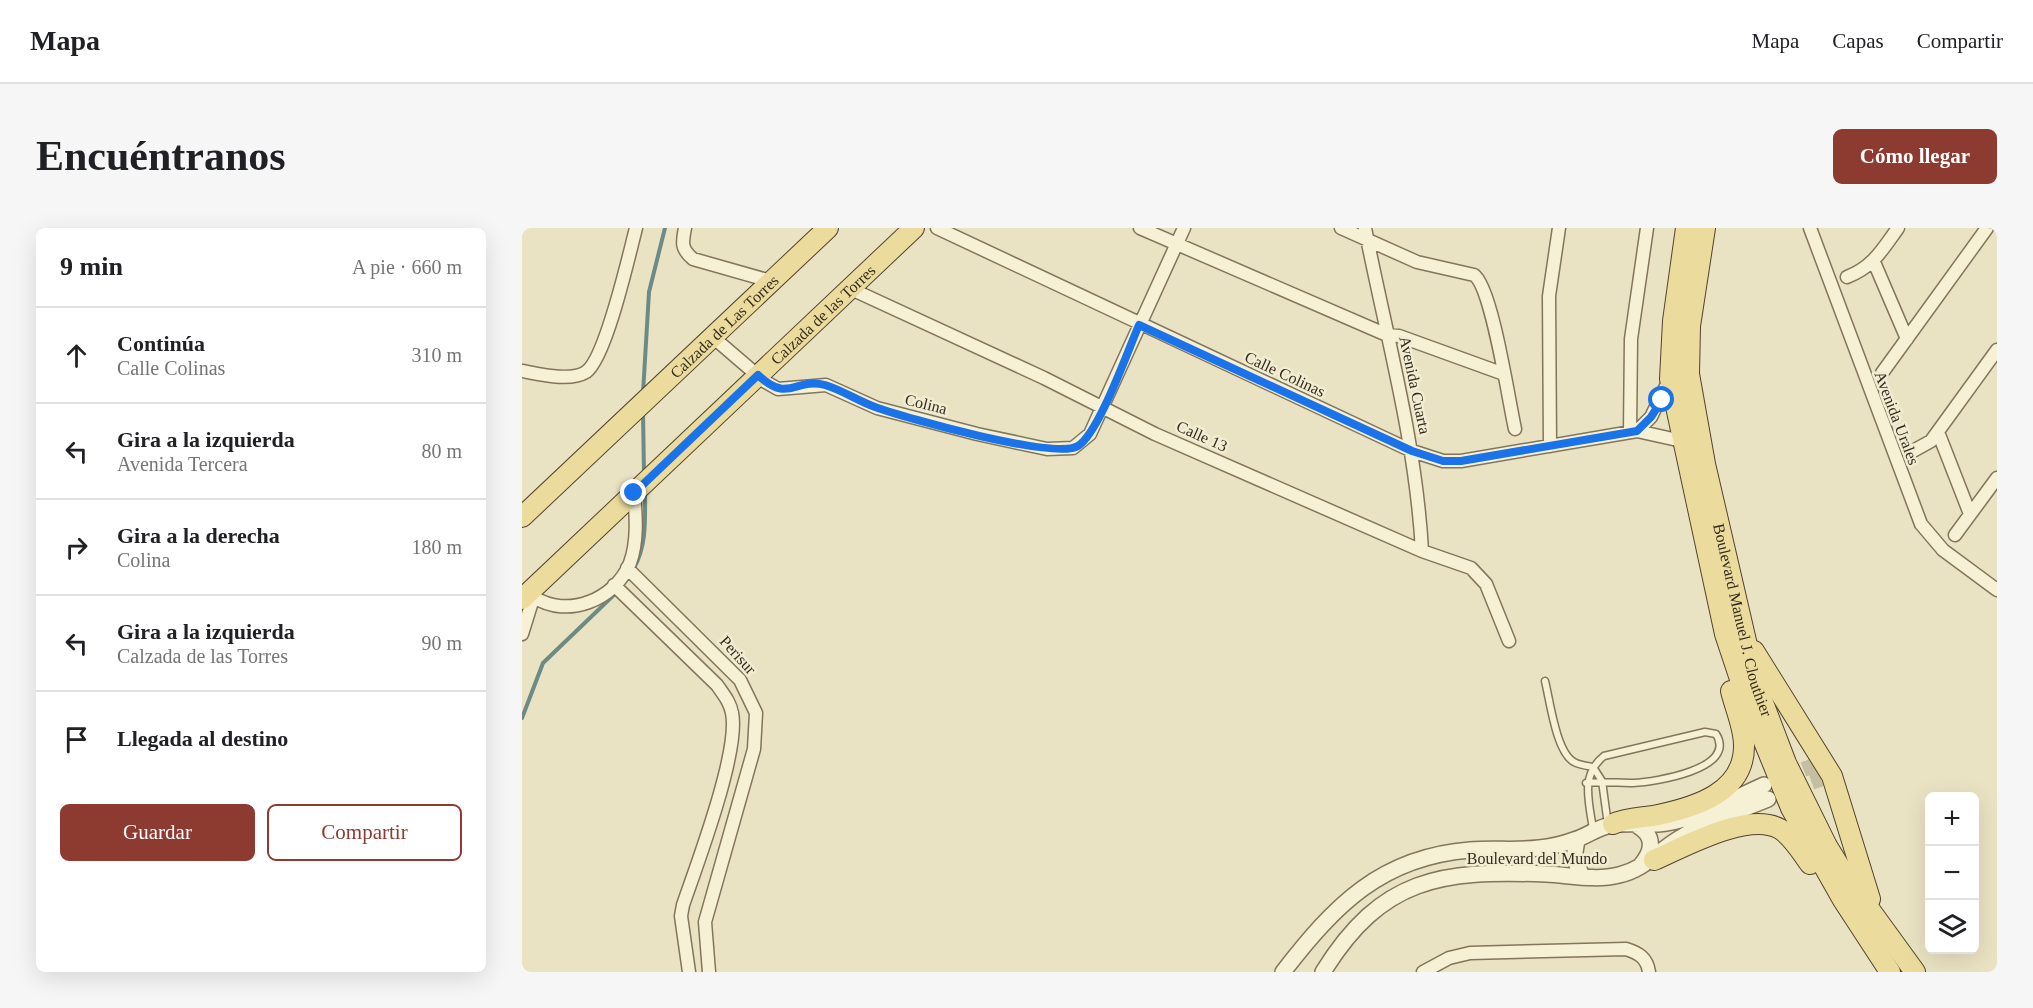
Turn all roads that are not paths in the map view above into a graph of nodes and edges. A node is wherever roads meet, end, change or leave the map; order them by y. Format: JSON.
{"nodes":[{"id":1,"x":636,"y":228,"type":"edge"},
{"id":2,"x":685,"y":228,"type":"edge"},
{"id":3,"x":828,"y":228,"type":"edge"},
{"id":4,"x":914,"y":228,"type":"edge"},
{"id":5,"x":938,"y":228,"type":"edge"},
{"id":6,"x":1140,"y":228,"type":"edge"},
{"id":7,"x":1184,"y":228,"type":"edge"},
{"id":8,"x":1341,"y":228,"type":"edge"},
{"id":9,"x":1559,"y":228,"type":"edge"},
{"id":10,"x":1647,"y":228,"type":"edge"},
{"id":11,"x":1702,"y":228,"type":"edge"},
{"id":12,"x":1810,"y":228,"type":"edge"},
{"id":13,"x":1898,"y":228,"type":"edge"},
{"id":14,"x":1987,"y":228,"type":"edge"},
{"id":15,"x":1367,"y":234,"type":"edge"},
{"id":16,"x":1177,"y":244,"type":"junction"},
{"id":17,"x":1874,"y":262,"type":"junction"},
{"id":18,"x":1847,"y":277,"type":"dead end"},
{"id":19,"x":774,"y":282,"type":"junction"},
{"id":20,"x":849,"y":288,"type":"junction"},
{"id":21,"x":1139,"y":325,"type":"junction"},
{"id":22,"x":1387,"y":335,"type":"junction"},
{"id":23,"x":714,"y":338,"type":"junction"},
{"id":24,"x":1906,"y":339,"type":"junction"},
{"id":25,"x":1997,"y":350,"type":"edge"},
{"id":26,"x":522,"y":371,"type":"edge"},
{"id":27,"x":1882,"y":373,"type":"dead end"},
{"id":28,"x":1503,"y":374,"type":"junction"},
{"id":29,"x":758,"y":375,"type":"junction"},
{"id":30,"x":1670,"y":379,"type":"junction"},
{"id":31,"x":1102,"y":408,"type":"junction"},
{"id":32,"x":1515,"y":429,"type":"dead end"},
{"id":33,"x":1634,"y":432,"type":"junction"},
{"id":34,"x":1938,"y":432,"type":"junction"},
{"id":35,"x":1682,"y":441,"type":"junction"},
{"id":36,"x":1550,"y":446,"type":"junction"},
{"id":37,"x":1412,"y":451,"type":"junction"},
{"id":38,"x":1913,"y":452,"type":"dead end"},
{"id":39,"x":1997,"y":478,"type":"edge"},
{"id":40,"x":634,"y":493,"type":"junction"},
{"id":41,"x":1970,"y":514,"type":"junction"},
{"id":42,"x":522,"y":518,"type":"edge"},
{"id":43,"x":1955,"y":534,"type":"dead end"},
{"id":44,"x":1422,"y":551,"type":"junction"},
{"id":45,"x":627,"y":568,"type":"junction"},
{"id":46,"x":614,"y":585,"type":"junction"},
{"id":47,"x":1997,"y":590,"type":"edge"},
{"id":48,"x":531,"y":593,"type":"edge"},
{"id":49,"x":522,"y":634,"type":"edge"},
{"id":50,"x":1734,"y":635,"type":"junction"},
{"id":51,"x":1509,"y":641,"type":"dead end"},
{"id":52,"x":1545,"y":681,"type":"dead end"},
{"id":53,"x":1593,"y":767,"type":"junction"},
{"id":54,"x":1602,"y":781,"type":"junction"},
{"id":55,"x":1586,"y":783,"type":"junction"},
{"id":56,"x":710,"y":822,"type":"junction"},
{"id":57,"x":731,"y":826,"type":"junction"},
{"id":58,"x":1605,"y":826,"type":"junction"},
{"id":59,"x":1638,"y":826,"type":"junction"},
{"id":60,"x":1577,"y":840,"type":"junction"},
{"id":61,"x":1648,"y":862,"type":"junction"},
{"id":62,"x":1582,"y":876,"type":"junction"},
{"id":63,"x":1843,"y":900,"type":"junction"},
{"id":64,"x":1876,"y":916,"type":"junction"},
{"id":65,"x":706,"y":948,"type":"junction"},
{"id":66,"x":685,"y":952,"type":"junction"},
{"id":67,"x":689,"y":972,"type":"edge"},
{"id":68,"x":709,"y":972,"type":"edge"},
{"id":69,"x":1283,"y":972,"type":"edge"},
{"id":70,"x":1323,"y":972,"type":"edge"},
{"id":71,"x":1423,"y":972,"type":"edge"},
{"id":72,"x":1648,"y":972,"type":"edge"},
{"id":73,"x":1890,"y":972,"type":"edge"},
{"id":74,"x":1915,"y":972,"type":"edge"}],
"edges":[{"from":1,"to":26,"type":"street"},
{"from":2,"to":19,"type":"street"},
{"from":3,"to":19,"type":"main road","name":"Calzada de Las Torres"},
{"from":4,"to":20,"type":"main road","name":"Calzada de las Torres"},
{"from":5,"to":21,"type":"street","name":"Calle Colinas"},
{"from":6,"to":16,"type":"street"},
{"from":7,"to":16,"type":"street"},
{"from":8,"to":15,"type":"street"},
{"from":9,"to":36,"type":"street"},
{"from":10,"to":33,"type":"street"},
{"from":11,"to":30,"type":"main road","name":"Boulevard Manuel J. Clouthier"},
{"from":11,"to":50,"type":"main road","name":"Boulevard Manuel J. Clouthier"},
{"from":12,"to":47,"type":"street","name":"Avenida Urales"},
{"from":13,"to":17,"type":"street"},
{"from":14,"to":24,"type":"street"},
{"from":15,"to":22,"type":"street","name":"Avenida Cuarta"},
{"from":15,"to":28,"type":"street"},
{"from":16,"to":21,"type":"street"},
{"from":16,"to":22,"type":"street"},
{"from":17,"to":18,"type":"street"},
{"from":17,"to":24,"type":"street"},
{"from":19,"to":23,"type":"main road","name":"Calzada de Las Torres"},
{"from":20,"to":29,"type":"main road","name":"Calzada de las Torres"},
{"from":20,"to":31,"type":"street","name":"Calle 13"},
{"from":21,"to":31,"type":"street"},
{"from":21,"to":37,"type":"street","name":"Calle Colinas"},
{"from":22,"to":28,"type":"street"},
{"from":22,"to":37,"type":"street","name":"Avenida Cuarta"},
{"from":23,"to":29,"type":"street","name":"Colina"},
{"from":23,"to":42,"type":"main road","name":"Calzada de Las Torres"},
{"from":24,"to":27,"type":"street"},
{"from":25,"to":34,"type":"street"},
{"from":28,"to":32,"type":"street"},
{"from":29,"to":31,"type":"street","name":"Colina"},
{"from":29,"to":40,"type":"main road","name":"Calzada de las Torres"},
{"from":30,"to":33,"type":"street"},
{"from":30,"to":35,"type":"main road","name":"Boulevard Manuel J. Clouthier"},
{"from":31,"to":44,"type":"street","name":"Calle 13"},
{"from":33,"to":35,"type":"street","name":"Calle Colinas"},
{"from":33,"to":36,"type":"street","name":"Calle Colinas"},
{"from":34,"to":38,"type":"street"},
{"from":34,"to":41,"type":"street"},
{"from":35,"to":50,"type":"main road","name":"Boulevard Manuel J. Clouthier"},
{"from":36,"to":37,"type":"street","name":"Calle Colinas"},
{"from":37,"to":44,"type":"street","name":"Avenida Cuarta"},
{"from":39,"to":41,"type":"street"},
{"from":40,"to":45,"type":"street"},
{"from":40,"to":48,"type":"main road","name":"Calzada de las Torres"},
{"from":41,"to":43,"type":"street"},
{"from":44,"to":51,"type":"street","name":"Calle 13"},
{"from":45,"to":46,"type":"street"},
{"from":45,"to":57,"type":"street","name":"Perisur"},
{"from":46,"to":48,"type":"street"},
{"from":46,"to":56,"type":"street"},
{"from":48,"to":49,"type":"street"},
{"from":50,"to":58,"type":"main road"},
{"from":50,"to":63,"type":"main road","name":"Boulevard Manuel J. Clouthier"},
{"from":50,"to":64,"type":"main road","name":"Boulevard Manuel J. Clouthier"},
{"from":50,"to":64,"type":"main road"},
{"from":52,"to":53,"type":"lane"},
{"from":53,"to":54,"type":"lane"},
{"from":53,"to":54,"type":"lane"},
{"from":53,"to":55,"type":"lane"},
{"from":54,"to":55,"type":"lane"},
{"from":54,"to":58,"type":"lane"},
{"from":55,"to":58,"type":"lane"},
{"from":56,"to":57,"type":"street"},
{"from":56,"to":66,"type":"street"},
{"from":57,"to":65,"type":"street","name":"Perisur"},
{"from":58,"to":59,"type":"street","name":"Boulevard del Mundo"},
{"from":58,"to":60,"type":"street","name":"Boulevard del Mundo"},
{"from":59,"to":61,"type":"street"},
{"from":59,"to":61,"type":"street","name":"Boulevard del Mundo"},
{"from":60,"to":62,"type":"street"},
{"from":60,"to":69,"type":"street","name":"Boulevard del Mundo"},
{"from":61,"to":62,"type":"street","name":"Boulevard del Mundo"},
{"from":61,"to":63,"type":"main road"},
{"from":62,"to":70,"type":"street","name":"Boulevard del Mundo"},
{"from":63,"to":73,"type":"main road","name":"Boulevard Manuel J. Clouthier"},
{"from":64,"to":74,"type":"main road","name":"Boulevard Manuel J. Clouthier"},
{"from":65,"to":66,"type":"street"},
{"from":65,"to":68,"type":"street","name":"Perisur"},
{"from":66,"to":67,"type":"street"},
{"from":71,"to":72,"type":"street"}]}
